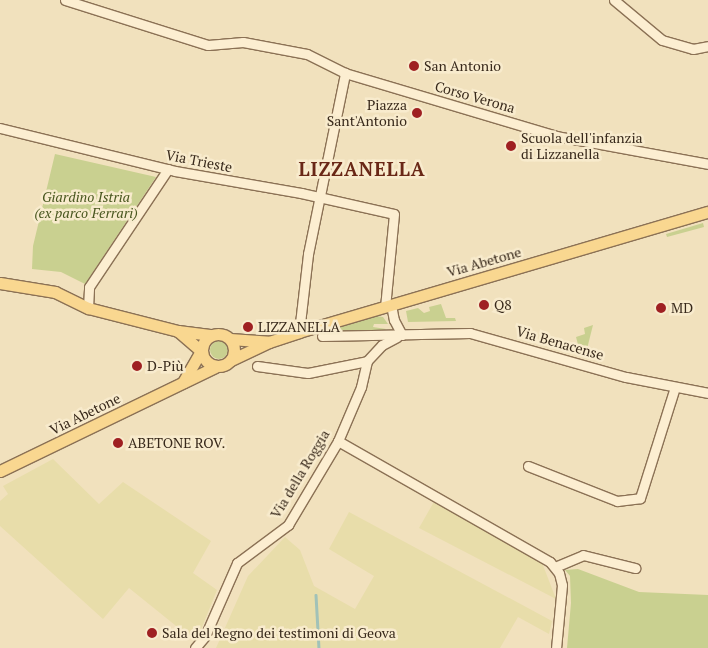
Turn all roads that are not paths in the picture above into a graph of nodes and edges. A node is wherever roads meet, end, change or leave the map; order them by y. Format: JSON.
{"nodes":[{"id":1,"x":614,"y":0,"type":"edge"},
{"id":2,"x":71,"y":1,"type":"edge"},
{"id":3,"x":708,"y":46,"type":"edge"},
{"id":4,"x":345,"y":74,"type":"junction"},
{"id":5,"x":0,"y":128,"type":"edge"},
{"id":6,"x":708,"y":164,"type":"edge"},
{"id":7,"x":168,"y":169,"type":"junction"},
{"id":8,"x":319,"y":198,"type":"junction"},
{"id":9,"x":708,"y":212,"type":"edge"},
{"id":10,"x":0,"y":283,"type":"edge"},
{"id":11,"x":388,"y":306,"type":"junction"},
{"id":12,"x":88,"y":308,"type":"junction"},
{"id":13,"x":178,"y":331,"type":"junction"},
{"id":14,"x":299,"y":332,"type":"junction"},
{"id":15,"x":212,"y":335,"type":"junction"},
{"id":16,"x":402,"y":335,"type":"junction"},
{"id":17,"x":322,"y":336,"type":"dead end"},
{"id":18,"x":230,"y":339,"type":"junction"},
{"id":19,"x":269,"y":342,"type":"junction"},
{"id":20,"x":201,"y":351,"type":"junction"},
{"id":21,"x":231,"y":360,"type":"junction"},
{"id":22,"x":367,"y":361,"type":"junction"},
{"id":23,"x":257,"y":366,"type":"dead end"},
{"id":24,"x":215,"y":367,"type":"junction"},
{"id":25,"x":182,"y":384,"type":"junction"},
{"id":26,"x":675,"y":387,"type":"junction"},
{"id":27,"x":708,"y":393,"type":"edge"},
{"id":28,"x":338,"y":441,"type":"junction"},
{"id":29,"x":528,"y":466,"type":"dead end"},
{"id":30,"x":0,"y":471,"type":"edge"},
{"id":31,"x":555,"y":568,"type":"junction"},
{"id":32,"x":635,"y":568,"type":"dead end"},
{"id":33,"x":195,"y":648,"type":"edge"},
{"id":34,"x":556,"y":648,"type":"edge"}],
"edges":[{"from":1,"to":3,"type":"street"},
{"from":2,"to":4,"type":"street","name":"Corso Verona"},
{"from":4,"to":6,"type":"street","name":"Corso Verona"},
{"from":4,"to":8,"type":"street"},
{"from":5,"to":7,"type":"street","name":"Via Trieste"},
{"from":7,"to":8,"type":"street","name":"Via Trieste"},
{"from":7,"to":12,"type":"street"},
{"from":8,"to":11,"type":"street","name":"Via Trieste"},
{"from":8,"to":14,"type":"street"},
{"from":9,"to":11,"type":"main road","name":"Via Abetone"},
{"from":10,"to":12,"type":"main road"},
{"from":11,"to":14,"type":"main road","name":"Via Abetone"},
{"from":11,"to":16,"type":"street"},
{"from":12,"to":13,"type":"main road"},
{"from":13,"to":15,"type":"main road"},
{"from":13,"to":20,"type":"main road"},
{"from":14,"to":19,"type":"main road","name":"Via Abetone"},
{"from":15,"to":18,"type":"main road"},
{"from":15,"to":20,"type":"main road"},
{"from":16,"to":17,"type":"street","name":"Via Benacense"},
{"from":16,"to":22,"type":"street"},
{"from":16,"to":26,"type":"street","name":"Via Benacense"},
{"from":18,"to":19,"type":"main road"},
{"from":18,"to":21,"type":"main road"},
{"from":19,"to":21,"type":"main road","name":"Via Abetone"},
{"from":20,"to":24,"type":"main road"},
{"from":20,"to":25,"type":"main road"},
{"from":21,"to":24,"type":"main road"},
{"from":22,"to":23,"type":"street"},
{"from":22,"to":28,"type":"street","name":"Via della Roggia"},
{"from":24,"to":25,"type":"main road","name":"Via Abetone"},
{"from":25,"to":30,"type":"main road","name":"Via Abetone"},
{"from":26,"to":27,"type":"street","name":"Via Benacense"},
{"from":26,"to":29,"type":"street"},
{"from":28,"to":31,"type":"street"},
{"from":28,"to":33,"type":"street","name":"Via della Roggia"},
{"from":31,"to":32,"type":"street"},
{"from":31,"to":34,"type":"street"}]}
